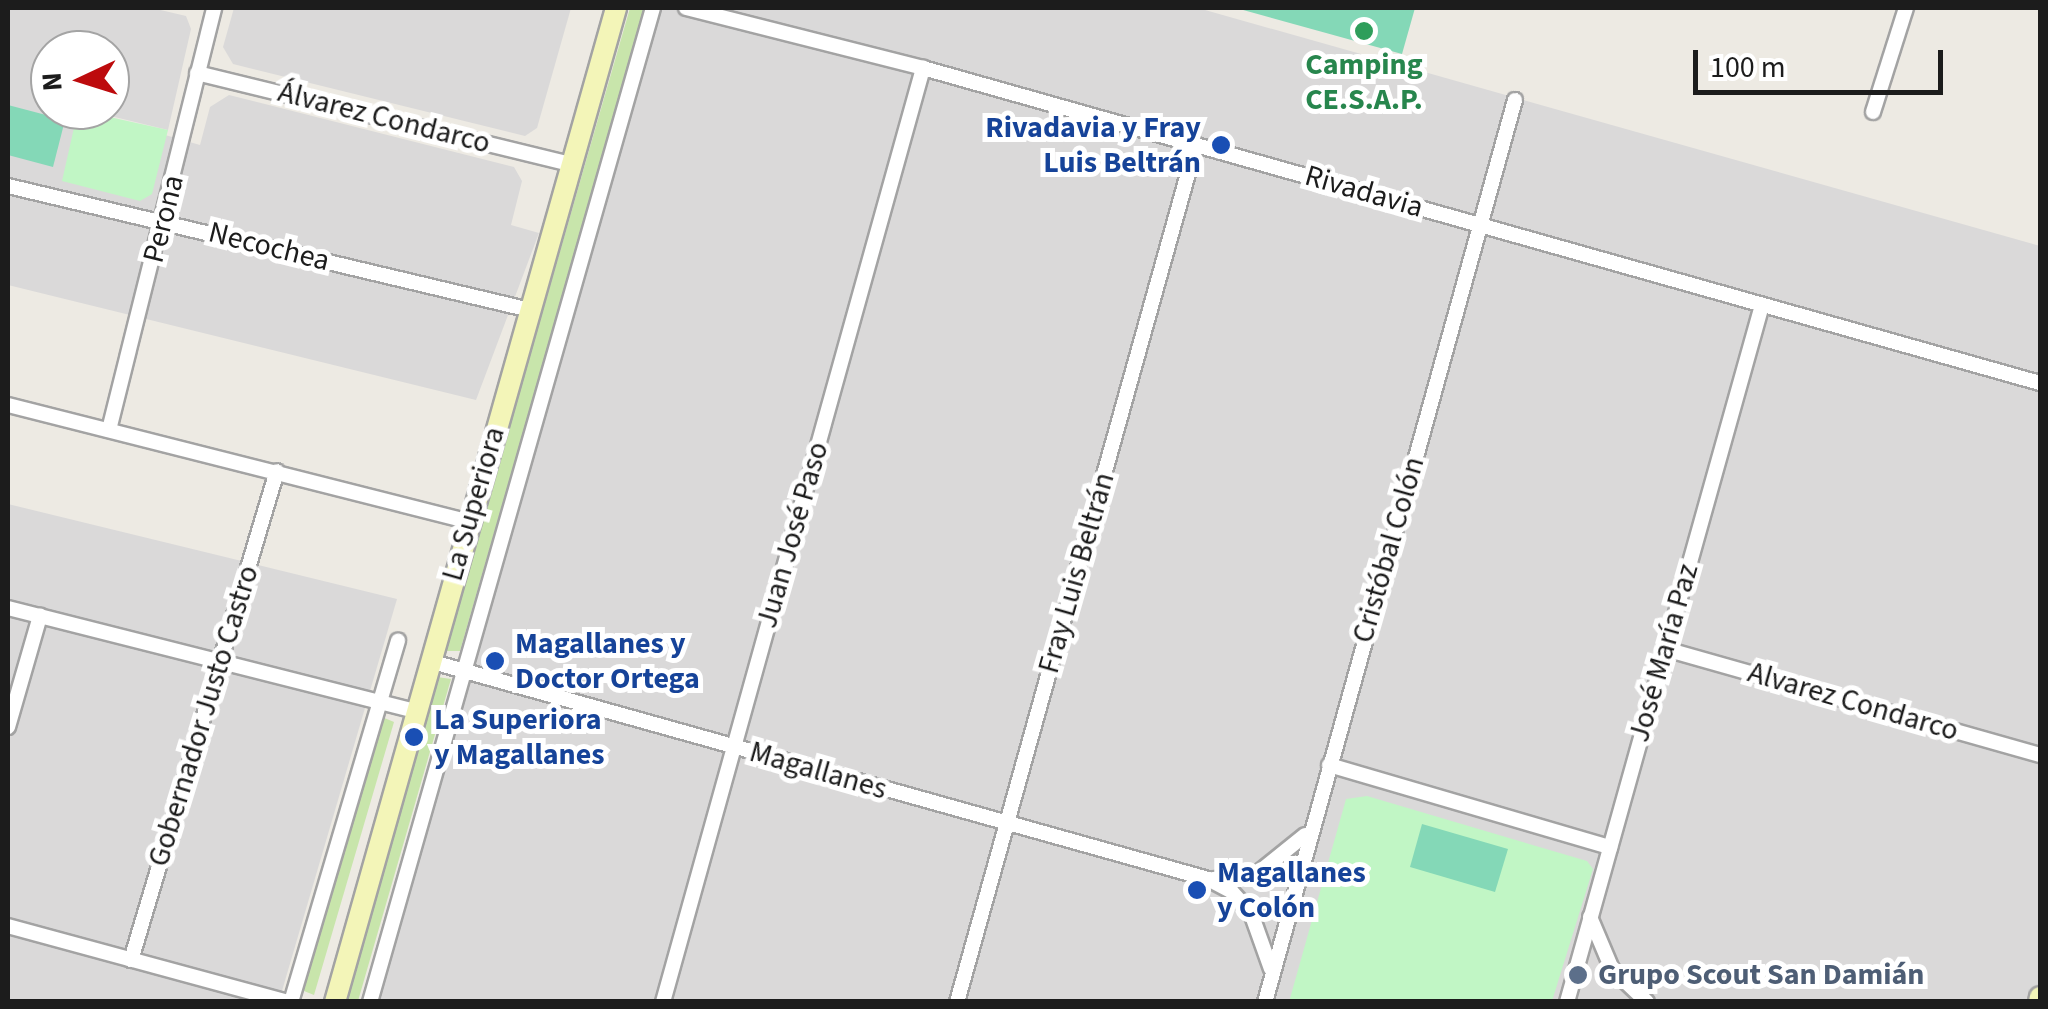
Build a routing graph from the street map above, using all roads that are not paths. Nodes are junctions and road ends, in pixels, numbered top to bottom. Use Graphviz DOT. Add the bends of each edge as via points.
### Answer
graph roads {
  1 [pos="213,8"];
  2 [pos="616,8"];
  3 [pos="652,8"];
  4 [pos="686,8"];
  5 [pos="1906,8"];
  6 [pos="923,68"];
  7 [pos="198,73"];
  8 [pos="1515,100"];
  9 [pos="1873,112"];
  10 [pos="1196,145"];
  11 [pos="570,164"];
  12 [pos="8,186"];
  13 [pos="164,222"];
  14 [pos="1480,225"];
  15 [pos="1762,305"];
  16 [pos="530,310"];
  17 [pos="2040,384"];
  18 [pos="8,405"];
  19 [pos="109,430"];
  20 [pos="277,471"];
  21 [pos="469,522"];
  22 [pos="8,608"];
  23 [pos="40,616"];
  24 [pos="398,641"];
  25 [pos="1666,650"];
  26 [pos="430,661"];
  27 [pos="220,662"];
  28 [pos="464,671"];
  29 [pos="380,702"];
  30 [pos="415,712"];
  31 [pos="8,727"];
  32 [pos="734,747"];
  33 [pos="2040,756"];
  34 [pos="1329,766"];
  35 [pos="1314,820"];
  36 [pos="1006,824"];
  37 [pos="1610,847"];
  38 [pos="1208,879"];
  39 [pos="1590,917"];
  40 [pos="8,926"];
  41 [pos="130,960"];
  42 [pos="1272,975"];
  43 [pos="290,1002"];
  44 [pos="335,1002"];
  45 [pos="370,1002"];
  46 [pos="663,1002"];
  47 [pos="957,1002"];
  48 [pos="1264,1002"];
  49 [pos="1567,1002"];
  50 [pos="1647,1002"];
  1 -- 7 [label="street, Perona"];
  2 -- 11 [label="main road, La Superiora"];
  3 -- 28 [label="street"];
  4 -- 6 [label="street, Rivadavia"];
  5 -- 9 [label="street"];
  6 -- 10 [label="street, Rivadavia"];
  6 -- 32 [label="street, Juan José Paso"];
  7 -- 11 [label="street, Álvarez Condarco"];
  7 -- 13 [label="street, Perona"];
  8 -- 14 [label="street, Cristóbal Colón"];
  10 -- 14 [label="street, Rivadavia"];
  10 -- 36 [label="street, Fray Luis Beltrán"];
  11 -- 16 [label="main road, La Superiora"];
  12 -- 13 [label="street, Necochea"];
  13 -- 16 [label="street, Necochea"];
  13 -- 19 [label="street, Perona"];
  14 -- 15 [label="street, Rivadavia"];
  14 -- 34 [label="street, Cristóbal Colón"];
  15 -- 17 [label="street, Rivadavia"];
  15 -- 25 [label="street, José María Paz"];
  16 -- 21 [label="main road, La Superiora"];
  18 -- 19 [label="street"];
  19 -- 20 [label="street"];
  20 -- 21 [label="street"];
  20 -- 27 [label="street, Gobernador Justo Castro"];
  21 -- 26 [label="main road, La Superiora"];
  22 -- 23 [label="street"];
  23 -- 27 [label="street"];
  23 -- 31 [label="street"];
  24 -- 29 [label="street"];
  25 -- 33 [label="street, Alvarez Condarco"];
  25 -- 37 [label="street, José María Paz"];
  26 -- 28 [label="street, Magallanes"];
  26 -- 30 [label="main road, La Superiora"];
  27 -- 29 [label="street"];
  27 -- 41 [label="street, Gobernador Justo Castro"];
  28 -- 32 [label="street, Magallanes"];
  28 -- 45 [label="street"];
  29 -- 30 [label="street"];
  29 -- 43 [label="street"];
  30 -- 44 [label="main road, La Superiora"];
  32 -- 36 [label="street, Magallanes"];
  32 -- 46 [label="street, Juan José Paso"];
  34 -- 35 [label="street, Cristóbal Colón"];
  34 -- 37 [label="street"];
  35 -- 38 [label="street, Magallanes" via="1275,866 1254,877"];
  35 -- 42 [label="street, Cristóbal Colón"];
  36 -- 38 [label="street, Magallanes"];
  36 -- 47 [label="street, Fray Luis Beltrán"];
  37 -- 39 [label="street, José María Paz"];
  38 -- 42 [label="street, Magallanes" via="1251,913 1264,935"];
  39 -- 49 [label="street, José María Paz"];
  39 -- 50 [label="street" via="1612,968"];
  40 -- 41 [label="street"];
  41 -- 43 [label="street"];
  42 -- 48 [label="street, Cristóbal Colón"];
}
